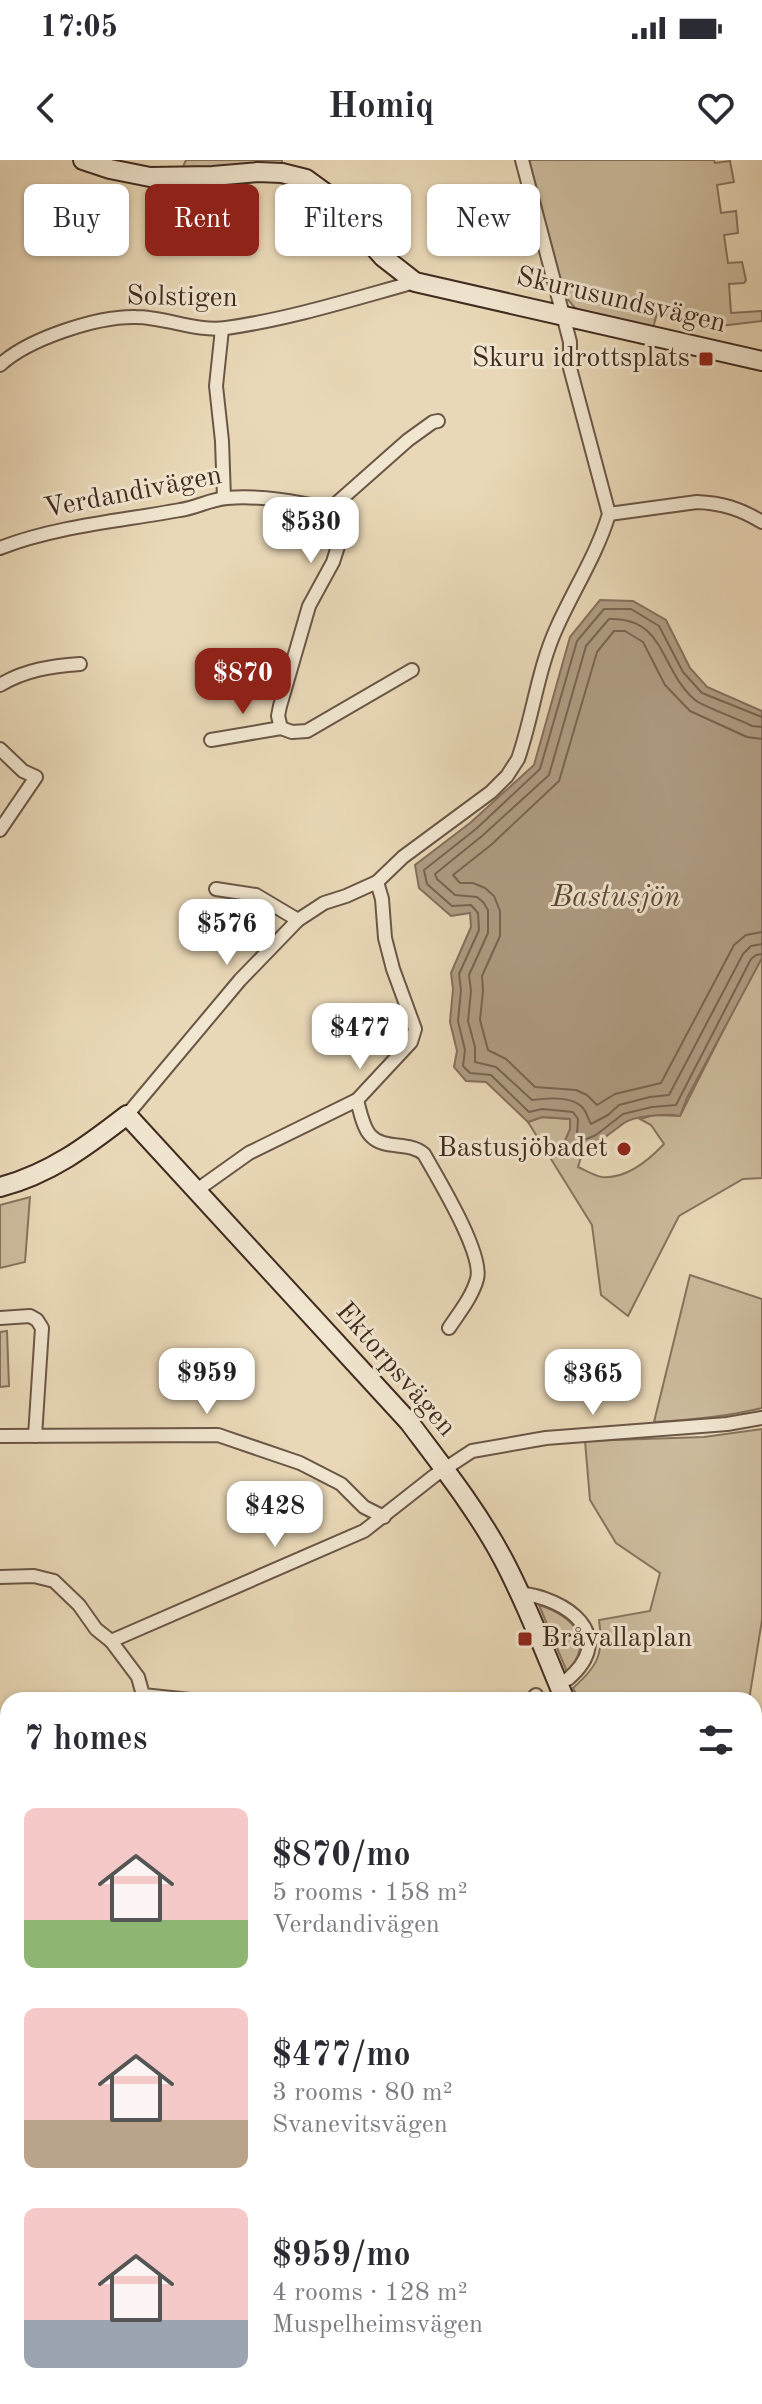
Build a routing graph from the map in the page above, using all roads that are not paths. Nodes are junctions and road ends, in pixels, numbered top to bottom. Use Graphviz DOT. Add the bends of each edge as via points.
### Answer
graph roads {
  1 [pos="83,160"];
  2 [pos="522,160"];
  3 [pos="415,282"];
  4 [pos="563,315"];
  5 [pos="222,329"];
  6 [pos="762,361"];
  7 [pos="0,365"];
  8 [pos="438,421"];
  9 [pos="224,498"];
  10 [pos="330,509"];
  11 [pos="609,514"];
  12 [pos="762,522"];
  13 [pos="0,548"];
  14 [pos="80,664"];
  15 [pos="412,670"];
  16 [pos="0,685"];
  17 [pos="281,728"];
  18 [pos="211,740"];
  19 [pos="0,749"];
  20 [pos="0,830"];
  21 [pos="377,882"];
  22 [pos="216,889"];
  23 [pos="298,920"];
  24 [pos="357,1100"];
  25 [pos="127,1115"];
  26 [pos="0,1187"];
  27 [pos="197,1190"];
  28 [pos="0,1318"];
  29 [pos="449,1328"];
  30 [pos="762,1418"];
  31 [pos="0,1436"];
  32 [pos="35,1436"];
  33 [pos="444,1469"];
  34 [pos="384,1517"];
  35 [pos="0,1577"];
  36 [pos="519,1593"];
  37 [pos="111,1641"];
  38 [pos="568,1679"];
  39 [pos="139,1692"];
  40 [pos="562,1692"];
  1 -- 3 [label="street, Skurusundsvägen" via="150,177 258,172 306,179"];
  2 -- 4 [label="street"];
  3 -- 4 [label="street, Skurusundsvägen"];
  3 -- 5 [label="street, Solstigen"];
  4 -- 6 [label="street, Skurusundsvägen"];
  4 -- 11 [label="street" via="570,368"];
  5 -- 7 [label="street, Solstigen" via="122,318 36,342"];
  5 -- 9 [label="street" via="216,386"];
  8 -- 10 [label="street" via="408,440"];
  9 -- 10 [label="street, Verdandivägen"];
  9 -- 13 [label="street, Verdandivägen" via="37,535"];
  10 -- 17 [label="street" via="340,540 309,606 280,706"];
  11 -- 12 [label="street" via="697,502 739,509"];
  11 -- 21 [label="street" via="556,629 518,759 491,792"];
  14 -- 16 [label="street" via="46,667"];
  15 -- 17 [label="street" via="307,731"];
  17 -- 18 [label="street"];
  19 -- 20 [label="street" via="36,777"];
  21 -- 23 [label="street" via="324,903"];
  21 -- 24 [label="street" via="393,969 415,1029 411,1042"];
  22 -- 23 [label="street" via="256,895"];
  23 -- 25 [label="street" via="240,980"];
  24 -- 27 [label="street" via="249,1153"];
  24 -- 29 [label="street" via="370,1135 424,1154 478,1264 467,1302"];
  25 -- 26 [label="street" via="68,1160"];
  25 -- 27 [label="street, Ektorpsvägen"];
  27 -- 33 [label="street, Ektorpsvägen" via="409,1422"];
  28 -- 32 [label="street" via="30,1316 42,1328"];
  30 -- 33 [label="street" via="531,1441 472,1451"];
  31 -- 32 [label="street"];
  32 -- 34 [label="street" via="218,1435 300,1463 341,1484 364,1507"];
  33 -- 34 [label="street"];
  33 -- 36 [label="street, Ektorpsvägen"];
  34 -- 37 [label="street" via="340,1543"];
  35 -- 37 [label="street" via="54,1581"];
  36 -- 38 [label="street" via="553,1602 583,1623 584,1658"];
  36 -- 40 [label="street, Ektorpsvägen"];
  37 -- 39 [label="street" via="138,1677"];
}
